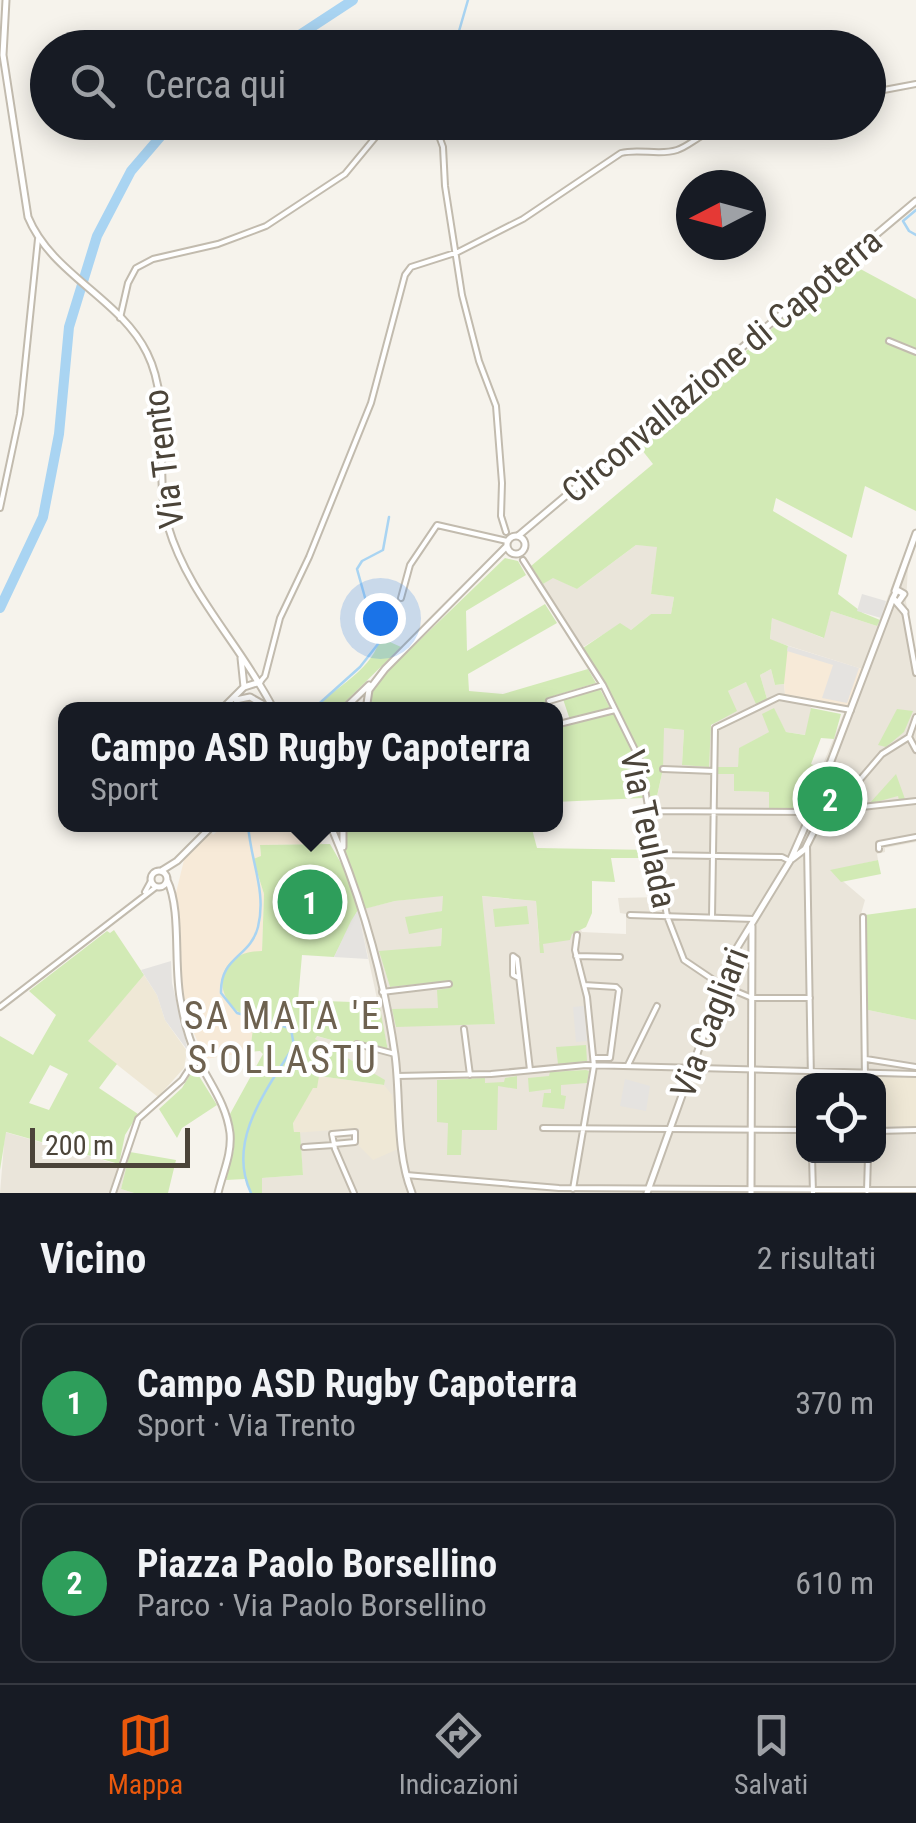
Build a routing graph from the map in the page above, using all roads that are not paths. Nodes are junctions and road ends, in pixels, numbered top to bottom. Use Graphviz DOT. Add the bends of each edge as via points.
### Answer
graph roads {
  1 [pos="6,0"];
  2 [pos="2,55"];
  3 [pos="916,84"];
  4 [pos="886,90"];
  5 [pos="373,140"];
  6 [pos="440,140"];
  7 [pos="697,140"];
  8 [pos="916,201"];
  9 [pos="38,240"];
  10 [pos="458,252"];
  11 [pos="118,316"];
  12 [pos="889,341"];
  13 [pos="916,352"];
  14 [pos="0,508"];
  15 [pos="528,530"];
  16 [pos="916,533"];
  17 [pos="512,543"];
  18 [pos="523,560"];
  19 [pos="899,597"];
  20 [pos="401,598"];
  21 [pos="889,611"];
  22 [pos="906,612"];
  23 [pos="239,651"];
  24 [pos="387,667"];
  25 [pos="916,674"];
  26 [pos="260,682"];
  27 [pos="603,685"];
  28 [pos="244,686"];
  29 [pos="250,697"];
  30 [pos="233,700"];
  31 [pos="549,701"];
  32 [pos="231,702"];
  33 [pos="259,702"];
  34 [pos="269,702"];
  35 [pos="352,702"];
  36 [pos="367,702"];
  37 [pos="615,710"];
  38 [pos="851,710"];
  39 [pos="916,718"];
  40 [pos="563,722"];
  41 [pos="913,737"];
  42 [pos="916,750"];
  43 [pos="662,768"];
  44 [pos="714,771"];
  45 [pos="916,801"];
  46 [pos="713,810"];
  47 [pos="650,811"];
  48 [pos="832,813"];
  49 [pos="815,815"];
  50 [pos="206,832"];
  51 [pos="333,832"];
  52 [pos="343,832"];
  53 [pos="812,834"];
  54 [pos="916,837"];
  55 [pos="807,845"];
  56 [pos="798,849"];
  57 [pos="879,849"];
  58 [pos="657,855"];
  59 [pos="712,856"];
  60 [pos="790,860"];
  61 [pos="177,862"];
  62 [pos="346,864"];
  63 [pos="161,871"];
  64 [pos="167,879"];
  65 [pos="156,885"];
  66 [pos="173,905"];
  67 [pos="630,916"];
  68 [pos="667,916"];
  69 [pos="712,917"];
  70 [pos="863,918"];
  71 [pos="753,921"];
  72 [pos="577,935"];
  73 [pos="576,956"];
  74 [pos="620,957"];
  75 [pos="518,977"];
  76 [pos="448,984"];
  77 [pos="584,985"];
  78 [pos="721,985"];
  79 [pos="382,992"];
  80 [pos="752,998"];
  81 [pos="810,998"];
  82 [pos="656,1006"];
  83 [pos="0,1008"];
  84 [pos="464,1029"];
  85 [pos="357,1044"];
  86 [pos="395,1054"];
  87 [pos="197,1056"];
  88 [pos="593,1058"];
  89 [pos="864,1059"];
  90 [pos="594,1066"];
  91 [pos="627,1066"];
  92 [pos="530,1070"];
  93 [pos="691,1070"];
  94 [pos="916,1070"];
  95 [pos="753,1071"];
  96 [pos="811,1071"];
  97 [pos="865,1072"];
  98 [pos="470,1075"];
  99 [pos="398,1076"];
  100 [pos="543,1128"];
  101 [pos="584,1128"];
  102 [pos="669,1130"];
  103 [pos="752,1130"];
  104 [pos="796,1130"];
  105 [pos="916,1130"];
  106 [pos="886,1131"];
  107 [pos="334,1145"];
  108 [pos="304,1147"];
  109 [pos="812,1163"];
  110 [pos="868,1163"];
  111 [pos="406,1175"];
  112 [pos="573,1189"];
  113 [pos="916,1190"];
  114 [pos="647,1192"];
  115 [pos="708,1192"];
  116 [pos="751,1192"];
  117 [pos="813,1192"];
  118 [pos="868,1192"];
  119 [pos="112,1193"];
  120 [pos="218,1193"];
  121 [pos="354,1193"];
  122 [pos="412,1193"];
  1 -- 2 [label="street"];
  2 -- 9 [label="street" via="28,218"];
  3 -- 4 [label="street"];
  5 -- 11 [label="street" via="345,174 266,226 136,268"];
  6 -- 10 [label="street"];
  7 -- 10 [label="street" via="678,150 621,153 523,219"];
  8 -- 15 [label="street, Circonvallazione di Capoterra"];
  9 -- 11 [label="street, Via Trento"];
  9 -- 14 [label="street" via="20,414"];
  10 -- 17 [label="street" via="462,295 496,406 500,516"];
  10 -- 26 [label="street" via="411,266 404,275 370,403"];
  11 -- 23 [label="street, Via Trento" via="140,341 157,382 167,520 176,552"];
  12 -- 13 [label="street"];
  15 -- 17 [label="street, Circonvallazione di Capoterra"];
  15 -- 17 [label="street" via="524,542"];
  16 -- 19 [label="street"];
  17 -- 18 [label="street"];
  17 -- 20 [label="street" via="437,525 410,566"];
  17 -- 24 [label="street"];
  18 -- 27 [label="street, Via Teulada"];
  19 -- 21 [label="street"];
  19 -- 22 [label="street"];
  21 -- 22 [label="street"];
  21 -- 38 [label="street"];
  22 -- 25 [label="street"];
  23 -- 26 [label="street, Via Trento"];
  23 -- 28 [label="street"];
  24 -- 35 [label="street"];
  24 -- 36 [label="street"];
  26 -- 28 [label="street"];
  26 -- 29 [label="street"];
  26 -- 34 [label="street, Via Trento"];
  27 -- 31 [label="street"];
  27 -- 37 [label="street, Via Teulada"];
  28 -- 30 [label="street"];
  29 -- 30 [label="street"];
  29 -- 33 [label="street"];
  30 -- 32 [label="street"];
  37 -- 40 [label="street"];
  37 -- 47 [label="street, Via Teulada" via="640,760"];
  38 -- 44 [label="street" via="776,697 716,727"];
  38 -- 49 [label="street"];
  39 -- 41 [label="street"];
  41 -- 42 [label="street"];
  41 -- 48 [label="street" via="882,754"];
  43 -- 44 [label="street"];
  44 -- 46 [label="street"];
  45 -- 48 [label="street"];
  46 -- 47 [label="street"];
  46 -- 49 [label="street"];
  46 -- 59 [label="street"];
  47 -- 58 [label="street, Via Teulada"];
  48 -- 49 [label="street"];
  48 -- 53 [label="street"];
  49 -- 53 [label="street, Via Cagliari"];
  49 -- 56 [label="street, Via Cagliari"];
  50 -- 61 [label="street"];
  51 -- 62 [label="street"];
  52 -- 62 [label="street"];
  53 -- 55 [label="street, Via Cagliari"];
  54 -- 57 [label="street" via="878,844"];
  55 -- 56 [label="street, Via Cagliari"];
  55 -- 81 [label="street"];
  56 -- 60 [label="street, Via Cagliari"];
  58 -- 59 [label="street"];
  58 -- 68 [label="street, Via Teulada"];
  59 -- 60 [label="street"];
  59 -- 69 [label="street"];
  60 -- 71 [label="street, Via Cagliari"];
  61 -- 63 [label="street"];
  61 -- 64 [label="street"];
  62 -- 79 [label="street"];
  63 -- 64 [label="street"];
  63 -- 65 [label="street" via="152,874"];
  64 -- 65 [label="street"];
  64 -- 66 [label="street"];
  65 -- 66 [label="street"];
  65 -- 83 [label="street"];
  66 -- 87 [label="street" via="177,986"];
  67 -- 68 [label="street"];
  68 -- 69 [label="street"];
  68 -- 78 [label="street, Via Teulada" via="684,960"];
  69 -- 71 [label="street"];
  70 -- 89 [label="street"];
  71 -- 78 [label="street, Via Cagliari"];
  71 -- 80 [label="street"];
  72 -- 73 [label="street"];
  73 -- 74 [label="street"];
  73 -- 77 [label="street"];
  75 -- 92 [label="street"];
  76 -- 79 [label="street"];
  77 -- 88 [label="street"];
  77 -- 88 [label="street" via="619,990 610,1058"];
  78 -- 80 [label="street, Via Teulada"];
  78 -- 93 [label="street, Via Cagliari"];
  79 -- 86 [label="street"];
  80 -- 81 [label="street"];
  80 -- 95 [label="street"];
  81 -- 96 [label="street"];
  82 -- 91 [label="street"];
  84 -- 98 [label="street"];
  85 -- 86 [label="street"];
  86 -- 99 [label="street"];
  87 -- 119 [label="street" via="182,1080 138,1119"];
  87 -- 120 [label="street" via="230,1132"];
  88 -- 90 [label="street"];
  89 -- 94 [label="street"];
  89 -- 97 [label="street"];
  90 -- 91 [label="street"];
  90 -- 92 [label="street"];
  90 -- 101 [label="street"];
  91 -- 93 [label="street"];
  92 -- 98 [label="street"];
  93 -- 95 [label="street"];
  93 -- 102 [label="street, Via Cagliari"];
  94 -- 97 [label="street"];
  95 -- 96 [label="street"];
  95 -- 103 [label="street"];
  96 -- 97 [label="street"];
  98 -- 99 [label="street"];
  99 -- 111 [label="street"];
  100 -- 101 [label="street"];
  101 -- 102 [label="street"];
  101 -- 112 [label="street"];
  102 -- 103 [label="street"];
  102 -- 114 [label="street, Via Cagliari"];
  103 -- 104 [label="street"];
  103 -- 116 [label="street"];
  105 -- 106 [label="street"];
  107 -- 107 [label="street" via="332,1134 354,1132 354,1142"];
  107 -- 108 [label="street"];
  107 -- 121 [label="street"];
  109 -- 117 [label="street"];
  110 -- 118 [label="street"];
  111 -- 112 [label="street"];
  111 -- 122 [label="street"];
  112 -- 114 [label="street"];
  113 -- 118 [label="street"];
  114 -- 115 [label="street"];
  115 -- 116 [label="street"];
  116 -- 117 [label="street"];
  117 -- 118 [label="street"];
}
